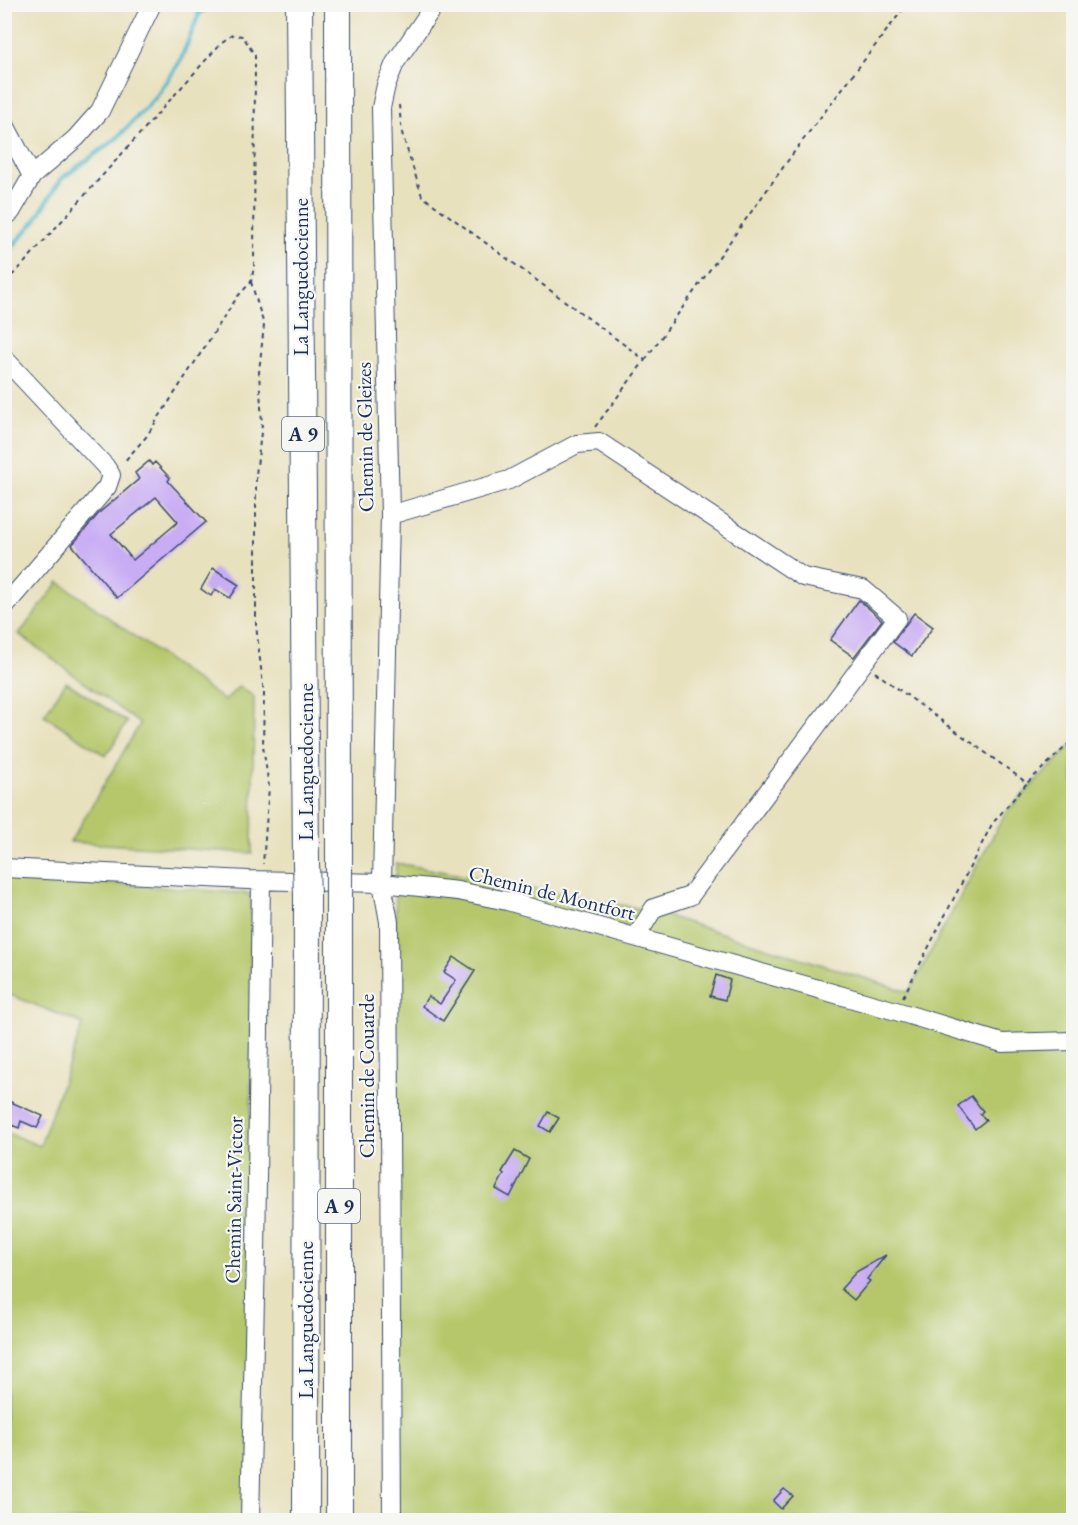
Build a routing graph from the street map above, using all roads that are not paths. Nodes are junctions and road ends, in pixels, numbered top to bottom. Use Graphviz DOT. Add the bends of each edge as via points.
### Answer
graph roads {
  1 [pos="152,4"];
  2 [pos="299,4"];
  3 [pos="338,4"];
  4 [pos="435,4"];
  5 [pos="4,123"];
  6 [pos="32,176"];
  7 [pos="4,218"];
  8 [pos="4,358"];
  9 [pos="390,515"];
  10 [pos="4,607"];
  11 [pos="4,868"];
  12 [pos="261,880"];
  13 [pos="382,883"];
  14 [pos="636,938"];
  15 [pos="1074,1041"];
  16 [pos="250,1521"];
  17 [pos="306,1521"];
  18 [pos="339,1521"];
  19 [pos="392,1521"];
  1 -- 6 [label="street" via="100,111"];
  2 -- 17 [label="highway, La Languedocienne / A 9, bridge" via="307,896"];
  3 -- 18 [label="highway, La Languedocienne / A 9, bridge"];
  4 -- 9 [label="street, Chemin de Gleizes" via="395,63 381,108"];
  5 -- 6 [label="street"];
  6 -- 7 [label="street"];
  8 -- 10 [label="street" via="111,475 107,487"];
  9 -- 13 [label="street, Chemin de Gleizes"];
  9 -- 14 [label="street" via="509,480 577,444 599,442 803,577 863,589 897,618 690,897 654,908"];
  11 -- 12 [label="street, Chemin de Montfort"];
  12 -- 13 [label="street, Chemin de Montfort"];
  12 -- 16 [label="street, Chemin Saint-Victor"];
  13 -- 14 [label="street, Chemin de Montfort" via="507,901"];
  13 -- 19 [label="street, Chemin de Couarde" via="389,922"];
  14 -- 15 [label="street, Chemin de Montfort" via="1002,1043"];
}
